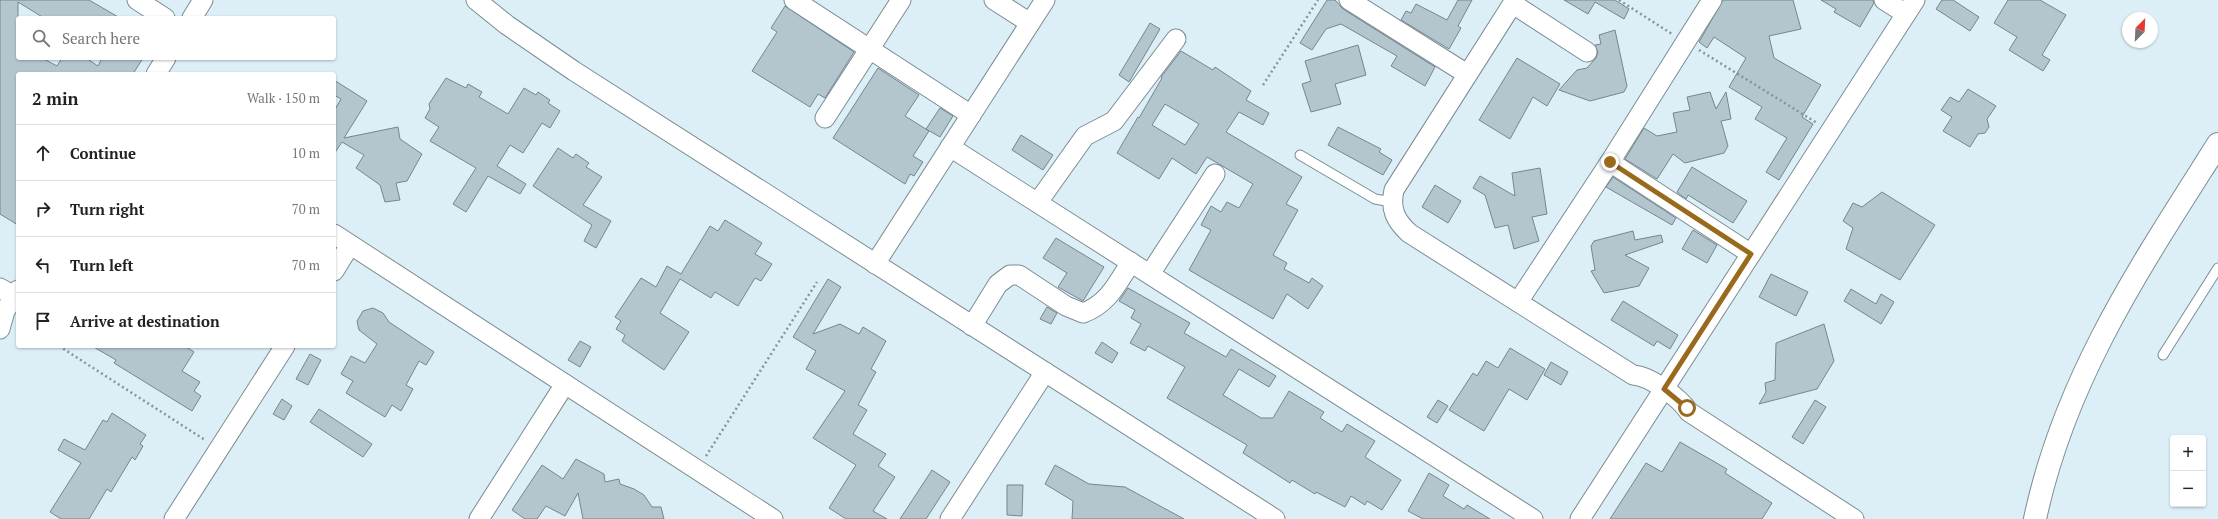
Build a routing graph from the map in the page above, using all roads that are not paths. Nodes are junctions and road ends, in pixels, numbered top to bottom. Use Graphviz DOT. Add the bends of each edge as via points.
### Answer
graph roads {
  1 [pos="137,0"];
  2 [pos="203,0"];
  3 [pos="476,0"];
  4 [pos="794,0"];
  5 [pos="901,0"];
  6 [pos="994,0"];
  7 [pos="1045,0"];
  8 [pos="1349,0"];
  9 [pos="1712,0"];
  10 [pos="1884,0"];
  11 [pos="1514,2"];
  12 [pos="1911,7"];
  13 [pos="162,16"];
  14 [pos="193,16"];
  15 [pos="1030,23"];
  16 [pos="1176,39"];
  17 [pos="869,49"];
  18 [pos="1587,52"];
  19 [pos="165,60"];
  20 [pos="157,72"];
  21 [pos="1468,74"];
  22 [pos="971,115"];
  23 [pos="825,118"];
  24 [pos="2218,144"];
  25 [pos="950,147"];
  26 [pos="1300,155"];
  27 [pos="1610,162"];
  28 [pos="1215,174"];
  29 [pos="1038,202"];
  30 [pos="1392,202"];
  31 [pos="336,235"];
  32 [pos="350,245"];
  33 [pos="1751,254"];
  34 [pos="1131,262"];
  35 [pos="875,264"];
  36 [pos="336,268"];
  37 [pos="2218,268"];
  38 [pos="1150,274"];
  39 [pos="6,301"];
  40 [pos="1518,302"];
  41 [pos="972,326"];
  42 [pos="0,329"];
  43 [pos="284,348"];
  44 [pos="2163,355"];
  45 [pos="1045,372"];
  46 [pos="565,384"];
  47 [pos="1661,394"];
  48 [pos="2040,495"];
  49 [pos="174,519"];
  50 [pos="478,519"];
  51 [pos="773,519"];
  52 [pos="950,519"];
  53 [pos="1275,519"];
  54 [pos="1533,519"];
  55 [pos="1580,519"];
  56 [pos="1854,519"];
  57 [pos="2027,519"];
  58 [pos="2035,519"];
  1 -- 13 [label="street"];
  2 -- 14 [label="street"];
  3 -- 35 [label="street" via="574,71"];
  4 -- 17 [label="street"];
  5 -- 17 [label="street"];
  6 -- 15 [label="street"];
  7 -- 15 [label="street"];
  8 -- 21 [label="street"];
  9 -- 27 [label="street"];
  10 -- 12 [label="street"];
  11 -- 18 [label="street"];
  11 -- 21 [label="street"];
  12 -- 33 [label="street"];
  15 -- 22 [label="street"];
  16 -- 29 [label="street" via="1114,121 1085,136"];
  17 -- 22 [label="street"];
  17 -- 23 [label="street"];
  19 -- 20 [label="street"];
  21 -- 30 [label="street" via="1399,179"];
  22 -- 25 [label="street"];
  24 -- 48 [label="street" via="2137,272 2097,346 2067,411"];
  25 -- 29 [label="street"];
  25 -- 35 [label="street"];
  26 -- 30 [label="lane" via="1375,199"];
  27 -- 33 [label="street"];
  27 -- 40 [label="street"];
  28 -- 38 [label="street"];
  29 -- 34 [label="street"];
  30 -- 40 [label="street" via="1394,214 1400,225 1409,233"];
  31 -- 32 [label="street"];
  32 -- 36 [label="street"];
  32 -- 46 [label="street"];
  33 -- 47 [label="street"];
  34 -- 38 [label="street"];
  34 -- 41 [label="street" via="1109,295 1096,308 1083,313 1066,306 1019,275 1010,275 998,284"];
  35 -- 41 [label="street"];
  37 -- 44 [label="lane"];
  38 -- 54 [label="street"];
  39 -- 42 [label="street"];
  40 -- 47 [label="street" via="1633,375 1640,385"];
  41 -- 45 [label="street"];
  43 -- 49 [label="street"];
  45 -- 52 [label="street"];
  45 -- 53 [label="street"];
  46 -- 50 [label="street"];
  46 -- 51 [label="street"];
  47 -- 55 [label="street"];
  47 -- 56 [label="street" via="1676,410 1689,412"];
  48 -- 57 [label="street"];
  48 -- 58 [label="street"];
}
